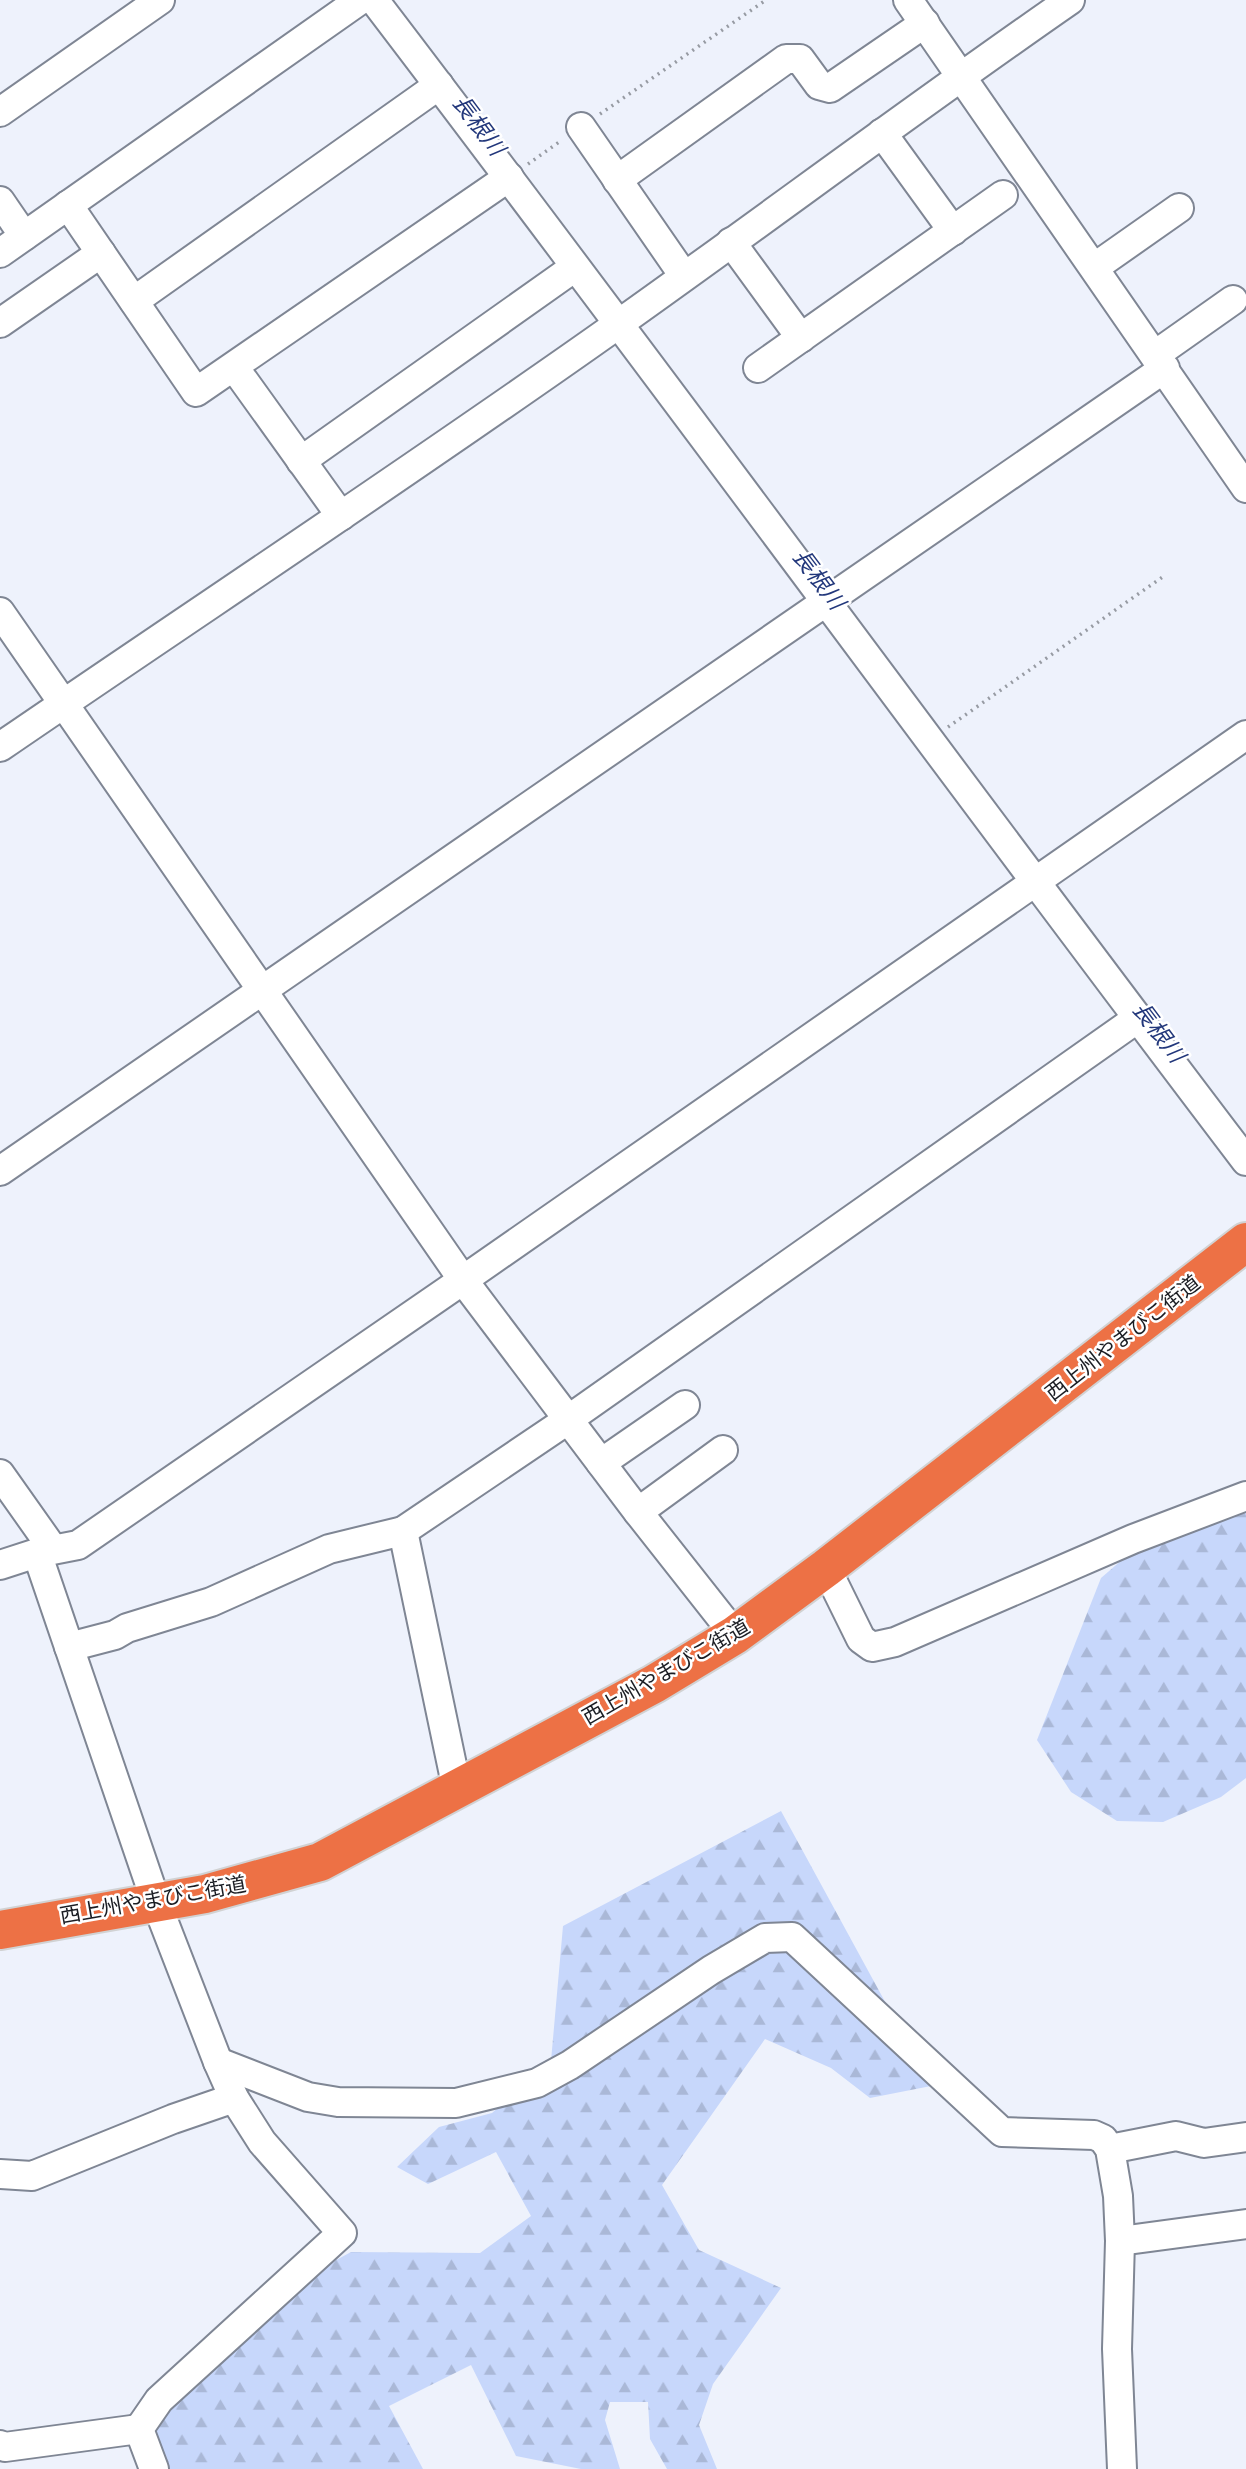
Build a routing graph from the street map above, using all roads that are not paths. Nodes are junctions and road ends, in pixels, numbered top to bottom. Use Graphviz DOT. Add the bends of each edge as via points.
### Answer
graph roads {
  1 [pos="160,0"];
  2 [pos="360,0"];
  3 [pos="374,0"];
  4 [pos="908,0"];
  5 [pos="1070,0"];
  6 [pos="925,23"];
  7 [pos="962,75"];
  8 [pos="439,85"];
  9 [pos="0,112"];
  10 [pos="581,127"];
  11 [pos="882,133"];
  12 [pos="509,177"];
  13 [pos="617,180"];
  14 [pos="1003,195"];
  15 [pos="0,201"];
  16 [pos="68,205"];
  17 [pos="1179,208"];
  18 [pos="953,231"];
  19 [pos="24,236"];
  20 [pos="731,242"];
  21 [pos="0,253"];
  22 [pos="101,253"];
  23 [pos="575,267"];
  24 [pos="1094,267"];
  25 [pos="684,276"];
  26 [pos="1233,300"];
  27 [pos="134,301"];
  28 [pos="0,323"];
  29 [pos="618,324"];
  30 [pos="801,338"];
  31 [pos="1160,362"];
  32 [pos="234,367"];
  33 [pos="758,368"];
  34 [pos="301,461"];
  35 [pos="1246,488"];
  36 [pos="341,516"];
  37 [pos="825,602"];
  38 [pos="0,612"];
  39 [pos="64,703"];
  40 [pos="1246,734"];
  41 [pos="0,747"];
  42 [pos="1035,882"];
  43 [pos="262,993"];
  44 [pos="1138,1018"];
  45 [pos="1246,1161"];
  46 [pos="0,1171"];
  47 [pos="1246,1242"];
  48 [pos="463,1280"];
  49 [pos="685,1405"];
  50 [pos="569,1419"];
  51 [pos="723,1450"];
  52 [pos="601,1463"];
  53 [pos="0,1474"];
  54 [pos="1246,1496"];
  55 [pos="638,1512"];
  56 [pos="403,1531"];
  57 [pos="46,1551"];
  58 [pos="0,1565"];
  59 [pos="827,1568"];
  60 [pos="735,1635"];
  61 [pos="69,1647"];
  62 [pos="457,1789"];
  63 [pos="156,1902"];
  64 [pos="0,1930"];
  65 [pos="218,2062"];
  66 [pos="234,2098"];
  67 [pos="1246,2137"];
  68 [pos="1110,2149"];
  69 [pos="0,2175"];
  70 [pos="1246,2224"];
  71 [pos="1120,2241"];
  72 [pos="139,2429"];
  73 [pos="0,2445"];
  74 [pos="154,2469"];
  75 [pos="1122,2469"];
  1 -- 9 [label="street"];
  2 -- 16 [label="street"];
  3 -- 8 [label="street"];
  4 -- 6 [label="street"];
  5 -- 7 [label="street"];
  6 -- 7 [label="street"];
  6 -- 13 [label="street" via="830,88 819,85 800,59 786,59"];
  7 -- 11 [label="street"];
  7 -- 24 [label="street"];
  8 -- 12 [label="street"];
  8 -- 27 [label="street"];
  10 -- 13 [label="street"];
  11 -- 18 [label="street"];
  11 -- 20 [label="street"];
  12 -- 23 [label="street"];
  12 -- 32 [label="street"];
  13 -- 25 [label="street"];
  14 -- 18 [label="street"];
  15 -- 19 [label="street"];
  16 -- 19 [label="street"];
  16 -- 22 [label="street"];
  17 -- 24 [label="street"];
  18 -- 30 [label="street"];
  19 -- 21 [label="street"];
  20 -- 25 [label="street"];
  20 -- 30 [label="street"];
  22 -- 27 [label="street"];
  22 -- 28 [label="street"];
  23 -- 29 [label="street"];
  23 -- 34 [label="street"];
  24 -- 31 [label="street"];
  25 -- 29 [label="street"];
  26 -- 31 [label="street"];
  27 -- 32 [label="street" via="196,392"];
  29 -- 36 [label="street"];
  29 -- 37 [label="street"];
  30 -- 33 [label="street"];
  31 -- 35 [label="street"];
  31 -- 37 [label="street"];
  32 -- 34 [label="street"];
  34 -- 36 [label="street"];
  36 -- 39 [label="street"];
  37 -- 42 [label="street"];
  37 -- 43 [label="street"];
  38 -- 39 [label="street"];
  39 -- 41 [label="street"];
  39 -- 43 [label="street"];
  40 -- 42 [label="street"];
  42 -- 44 [label="street"];
  42 -- 48 [label="street"];
  43 -- 46 [label="street"];
  43 -- 48 [label="street"];
  44 -- 45 [label="street"];
  44 -- 50 [label="street"];
  47 -- 59 [label="highway, 西上州やまびこ街道"];
  48 -- 50 [label="street"];
  48 -- 57 [label="street" via="78,1545"];
  49 -- 52 [label="street"];
  50 -- 52 [label="street"];
  50 -- 56 [label="street"];
  51 -- 55 [label="street"];
  52 -- 55 [label="street"];
  53 -- 57 [label="street"];
  54 -- 59 [label="street" via="1133,1539 895,1642 872,1647 860,1639"];
  55 -- 60 [label="street"];
  56 -- 61 [label="street" via="329,1549 211,1602"];
  56 -- 62 [label="street"];
  57 -- 58 [label="street"];
  57 -- 61 [label="street"];
  59 -- 60 [label="highway, 西上州やまびこ街道"];
  60 -- 62 [label="highway, 西上州やまびこ街道"];
  61 -- 63 [label="street"];
  62 -- 63 [label="highway, 西上州やまびこ街道" via="320,1862 205,1894"];
  63 -- 64 [label="highway, 西上州やまびこ街道"];
  63 -- 65 [label="street"];
  65 -- 66 [label="street"];
  65 -- 68 [label="street" via="308,2097 338,2102 456,2103 537,2083 765,1938 792,1937 1002,2132 1094,2135"];
  66 -- 69 [label="street" via="32,2176"];
  66 -- 72 [label="street" via="262,2142 342,2234 159,2400"];
  67 -- 68 [label="street" via="1204,2143 1176,2136"];
  68 -- 71 [label="street"];
  70 -- 71 [label="street"];
  71 -- 75 [label="street" via="1117,2349"];
  72 -- 73 [label="street"];
  72 -- 74 [label="street"];
}
